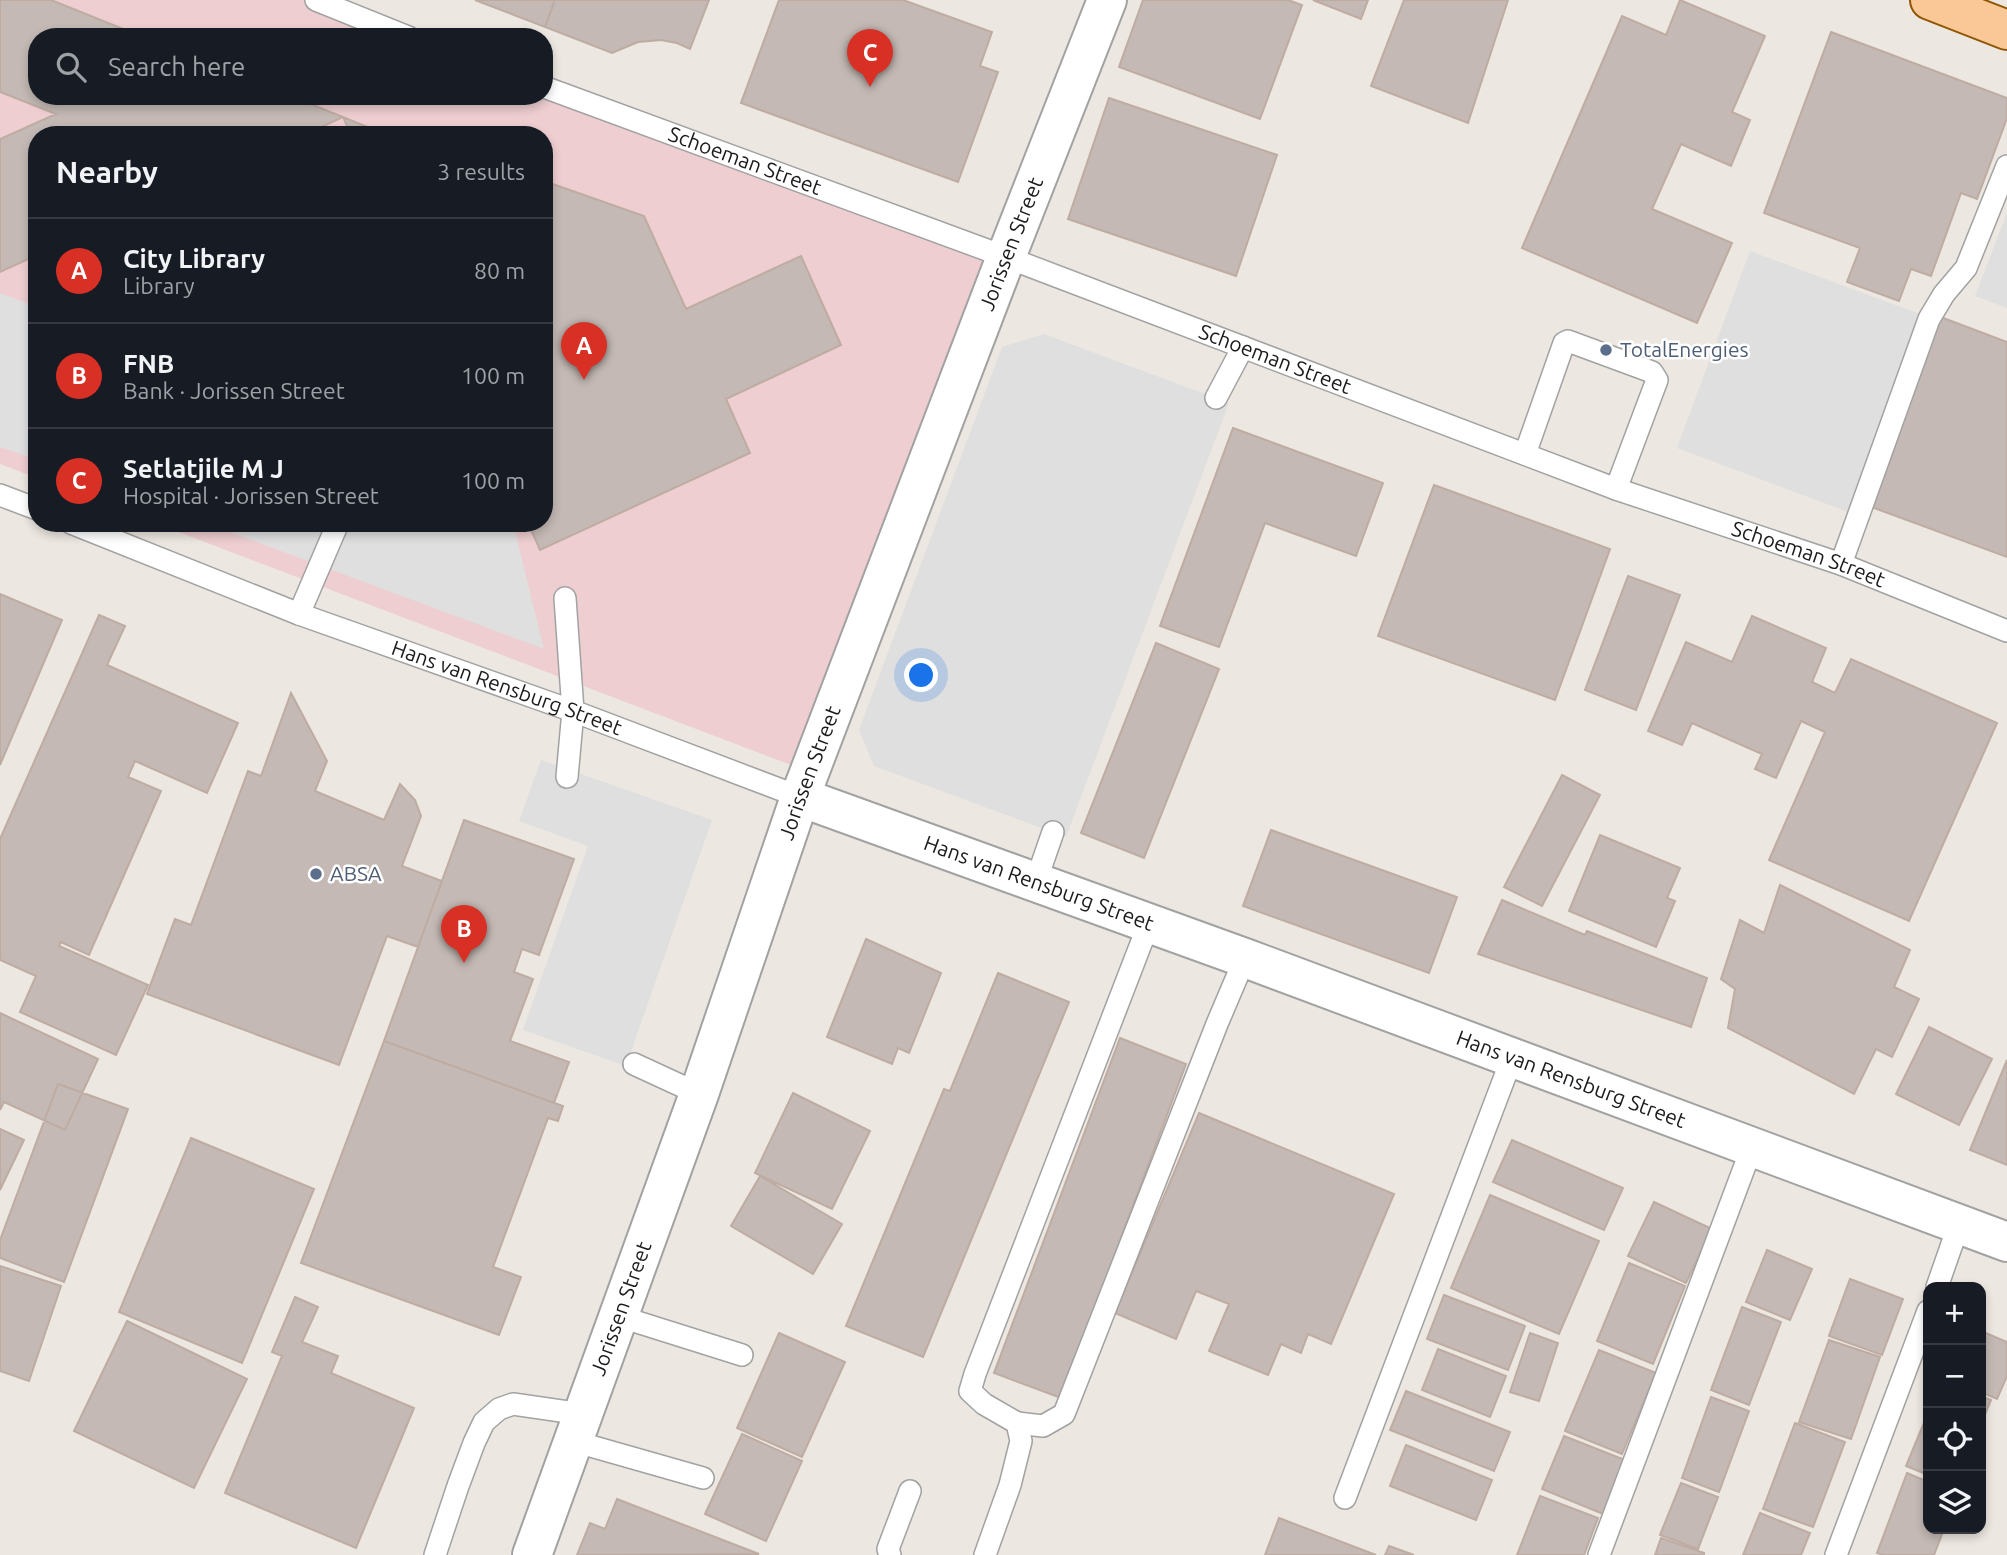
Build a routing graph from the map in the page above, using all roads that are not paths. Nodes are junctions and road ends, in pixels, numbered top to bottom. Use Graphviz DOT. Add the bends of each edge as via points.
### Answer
graph roads {
  1 [pos="316,0"];
  2 [pos="1107,0"];
  3 [pos="1930,0"];
  4 [pos="386,28"];
  5 [pos="2007,30"];
  6 [pos="553,90"];
  7 [pos="2007,166"];
  8 [pos="1006,257"];
  9 [pos="1244,346"];
  10 [pos="1216,398"];
  11 [pos="1525,454"];
  12 [pos="1616,489"];
  13 [pos="0,495"];
  14 [pos="28,506"];
  15 [pos="94,532"];
  16 [pos="334,532"];
  17 [pos="1841,564"];
  18 [pos="565,598"];
  19 [pos="299,614"];
  20 [pos="2007,631"];
  21 [pos="573,711"];
  22 [pos="567,778"];
  23 [pos="800,797"];
  24 [pos="1053,832"];
  25 [pos="1037,881"];
  26 [pos="1149,923"];
  27 [pos="1245,958"];
  28 [pos="1513,1058"];
  29 [pos="634,1064"];
  30 [pos="699,1094"];
  31 [pos="1752,1147"];
  32 [pos="1959,1224"];
  33 [pos="2007,1242"];
  34 [pos="1939,1282"];
  35 [pos="618,1316"];
  36 [pos="1923,1324"];
  37 [pos="742,1355"];
  38 [pos="1017,1423"];
  39 [pos="578,1428"];
  40 [pos="703,1478"];
  41 [pos="910,1491"];
  42 [pos="1345,1498"];
  43 [pos="435,1555"];
  44 [pos="532,1555"];
  45 [pos="890,1555"];
  46 [pos="985,1555"];
  47 [pos="1599,1555"];
  48 [pos="1836,1555"];
  1 -- 4 [label="lane"];
  2 -- 8 [label="street, Jorissen Street"];
  3 -- 5 [label="main road"];
  6 -- 8 [label="lane, Schoeman Street"];
  7 -- 17 [label="lane" via="1966,268 1929,319"];
  8 -- 9 [label="lane, Schoeman Street"];
  8 -- 23 [label="street, Jorissen Street"];
  9 -- 10 [label="lane"];
  9 -- 11 [label="lane, Schoeman Street"];
  11 -- 12 [label="lane, Schoeman Street"];
  11 -- 12 [label="lane" via="1564,343 1652,372 1657,380"];
  12 -- 17 [label="lane, Schoeman Street"];
  13 -- 14 [label="lane"];
  15 -- 19 [label="lane, Hans van Rensburg Street"];
  16 -- 19 [label="lane"];
  17 -- 20 [label="lane, Schoeman Street"];
  18 -- 21 [label="lane"];
  19 -- 21 [label="lane, Hans van Rensburg Street"];
  21 -- 22 [label="lane"];
  21 -- 23 [label="lane, Hans van Rensburg Street"];
  23 -- 25 [label="street, Hans van Rensburg Street"];
  23 -- 30 [label="street, Jorissen Street"];
  24 -- 25 [label="lane"];
  25 -- 26 [label="street, Hans van Rensburg Street"];
  26 -- 27 [label="street, Hans van Rensburg Street"];
  26 -- 38 [label="lane" via="970,1391"];
  27 -- 28 [label="street, Hans van Rensburg Street"];
  27 -- 38 [label="lane" via="1064,1414 1043,1426"];
  28 -- 31 [label="street, Hans van Rensburg Street"];
  28 -- 42 [label="lane"];
  29 -- 30 [label="lane"];
  30 -- 35 [label="street, Jorissen Street"];
  31 -- 32 [label="street, Hans van Rensburg Street"];
  31 -- 47 [label="lane"];
  32 -- 33 [label="street, Hans van Rensburg Street"];
  32 -- 34 [label="lane"];
  35 -- 37 [label="lane"];
  35 -- 39 [label="street, Jorissen Street"];
  36 -- 48 [label="lane"];
  38 -- 46 [label="lane" via="1021,1441"];
  39 -- 40 [label="lane"];
  39 -- 43 [label="lane" via="513,1404 484,1422"];
  39 -- 44 [label="street, Jorissen Street"];
  41 -- 45 [label="lane" via="888,1549"];
}
